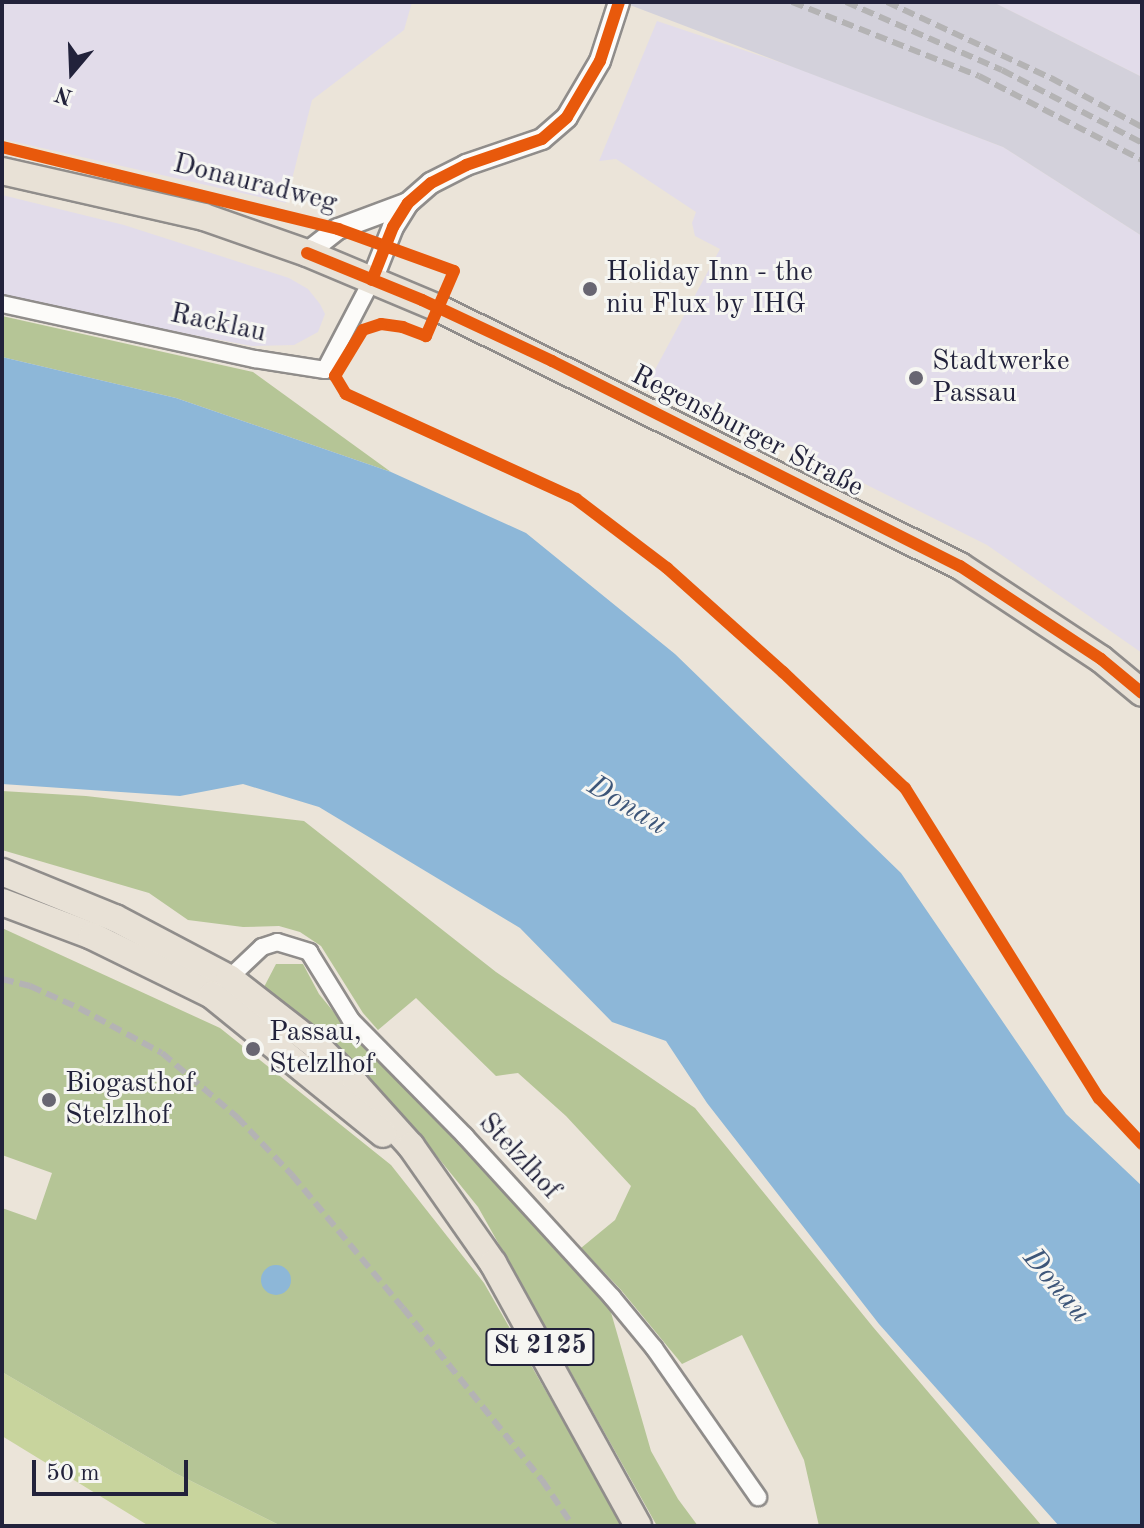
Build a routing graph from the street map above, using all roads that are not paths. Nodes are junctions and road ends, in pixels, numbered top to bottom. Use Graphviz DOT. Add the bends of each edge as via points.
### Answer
graph roads {
  1 [pos="619,2"];
  2 [pos="2,171"];
  3 [pos="408,203"];
  4 [pos="307,253"];
  5 [pos="372,280"];
  6 [pos="2,304"];
  7 [pos="1142,693"];
  8 [pos="2,872"];
  9 [pos="2,902"];
  10 [pos="220,986"];
  11 [pos="758,1497"];
  12 [pos="638,1526"];
  1 -- 3 [label="street" via="600,61 567,117 542,139 466,165 431,183"];
  2 -- 4 [label="main road, Regensburger Straße" via="204,217"];
  3 -- 4 [label="street" via="338,229"];
  3 -- 5 [label="street"];
  4 -- 5 [label="main road, Regensburger Straße"];
  5 -- 6 [label="street, Racklau" via="325,370"];
  5 -- 7 [label="main road, Regensburger Straße" via="552,361 960,566 1101,659"];
  8 -- 10 [label="main road, St 2125" via="115,918"];
  9 -- 10 [label="main road, St 2125"];
  10 -- 11 [label="street, Stelzlhof" via="262,947 277,942 309,952 351,1020 465,1136 646,1338"];
  10 -- 12 [label="main road, St 2125" via="319,1048 402,1135 493,1263"];
}
